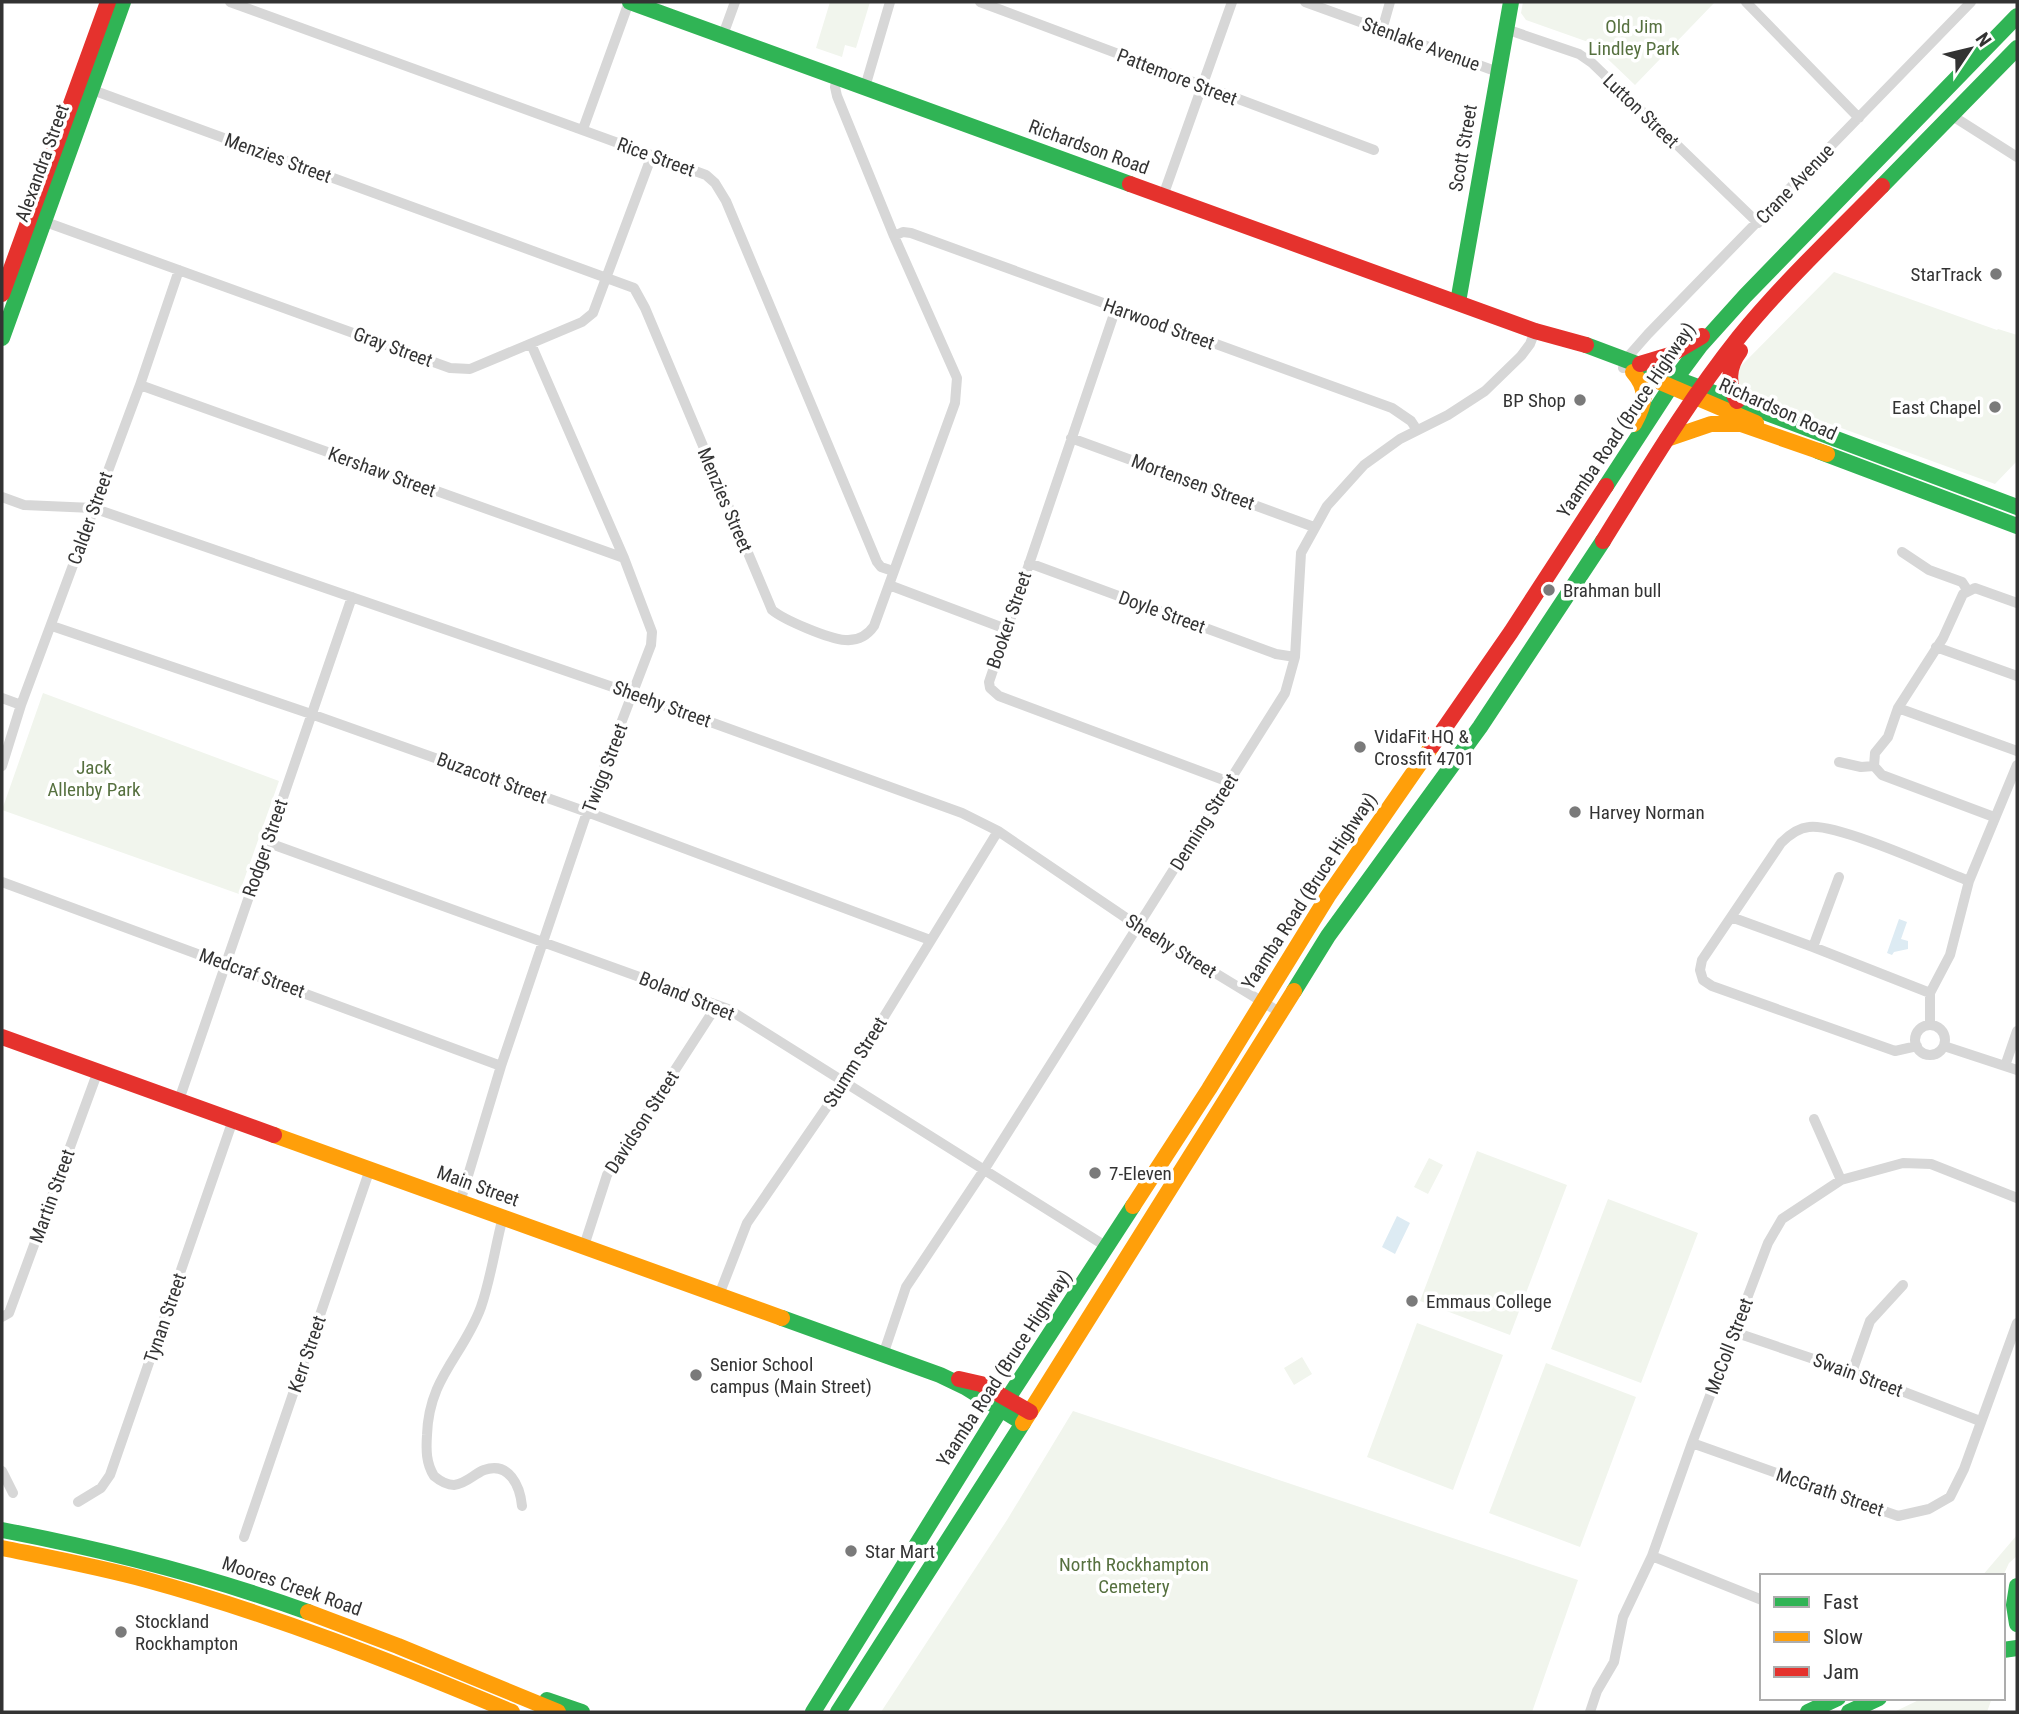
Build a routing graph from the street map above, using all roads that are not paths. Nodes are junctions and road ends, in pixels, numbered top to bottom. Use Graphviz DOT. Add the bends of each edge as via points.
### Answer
graph roads {
  1 [pos="108,2"];
  2 [pos="123,2"];
  3 [pos="230,2"];
  4 [pos="629,2"];
  5 [pos="735,2"];
  6 [pos="890,2"];
  7 [pos="980,2"];
  8 [pos="1232,2"];
  9 [pos="1305,2"];
  10 [pos="1390,2"];
  11 [pos="1511,2"];
  12 [pos="1746,2"];
  13 [pos="1971,2"];
  14 [pos="2017,16"];
  15 [pos="1506,29"];
  16 [pos="1382,30"];
  17 [pos="723,35"];
  18 [pos="2017,48"];
  19 [pos="1498,72"];
  20 [pos="837,77"];
  21 [pos="1201,86"];
  22 [pos="865,87"];
  23 [pos="85,88"];
  24 [pos="1951,115"];
  25 [pos="1859,118"];
  26 [pos="583,129"];
  27 [pos="1374,150"];
  28 [pos="652,155"];
  29 [pos="2017,157"];
  30 [pos="1163,196"];
  31 [pos="37,219"];
  32 [pos="1758,223"];
  33 [pos="894,236"];
  34 [pos="179,270"];
  35 [pos="606,278"];
  36 [pos="1786,284"];
  37 [pos="2,294"];
  38 [pos="1458,302"];
  39 [pos="1116,308"];
  40 [pos="1719,324"];
  41 [pos="1535,331"];
  42 [pos="2,338"];
  43 [pos="531,344"];
  44 [pos="1630,366"];
  45 [pos="1674,382"];
  46 [pos="140,385"];
  47 [pos="1699,392"];
  48 [pos="1737,401"];
  49 [pos="1417,430"];
  50 [pos="1071,438"];
  51 [pos="1667,439"];
  52 [pos="1827,454"];
  53 [pos="2,497"];
  54 [pos="1597,498"];
  55 [pos="2014,504"];
  56 [pos="93,508"];
  57 [pos="2012,523"];
  58 [pos="1314,527"];
  59 [pos="1902,552"];
  60 [pos="624,558"];
  61 [pos="1029,563"];
  62 [pos="893,571"];
  63 [pos="889,585"];
  64 [pos="1968,591"];
  65 [pos="352,597"];
  66 [pos="2017,603"];
  67 [pos="52,626"];
  68 [pos="1006,629"];
  69 [pos="1936,647"];
  70 [pos="1295,657"];
  71 [pos="2017,677"];
  72 [pos="633,694"];
  73 [pos="2,698"];
  74 [pos="21,705"];
  75 [pos="1898,708"];
  76 [pos="312,714"];
  77 [pos="2017,751"];
  78 [pos="1839,762"];
  79 [pos="2017,765"];
  80 [pos="2,766"];
  81 [pos="1874,766"];
  82 [pos="1229,782"];
  83 [pos="587,812"];
  84 [pos="1994,817"];
  85 [pos="998,831"];
  86 [pos="266,842"];
  87 [pos="1839,877"];
  88 [pos="1969,881"];
  89 [pos="2,882"];
  90 [pos="1731,917"];
  91 [pos="1138,926"];
  92 [pos="930,940"];
  93 [pos="544,942"];
  94 [pos="1813,947"];
  95 [pos="225,962"];
  96 [pos="1930,993"];
  97 [pos="1261,1002"];
  98 [pos="717,1005"];
  99 [pos="1281,1013"];
  100 [pos="1930,1024"];
  101 [pos="2017,1031"];
  102 [pos="2,1037"];
  103 [pos="1917,1046"];
  104 [pos="1944,1046"];
  105 [pos="501,1066"];
  106 [pos="2005,1066"];
  107 [pos="2017,1070"];
  108 [pos="97,1071"];
  109 [pos="844,1082"];
  110 [pos="179,1100"];
  111 [pos="1814,1119"];
  112 [pos="233,1120"];
  113 [pos="370,1170"];
  114 [pos="984,1171"];
  115 [pos="1841,1180"];
  116 [pos="2017,1198"];
  117 [pos="460,1202"];
  118 [pos="503,1217"];
  119 [pos="584,1246"];
  120 [pos="1107,1247"];
  121 [pos="1903,1285"];
  122 [pos="719,1295"];
  123 [pos="2,1317"];
  124 [pos="2017,1323"];
  125 [pos="1734,1332"];
  126 [pos="883,1355"];
  127 [pos="1852,1372"];
  128 [pos="1004,1404"];
  129 [pos="1027,1417"];
  130 [pos="1980,1421"];
  131 [pos="1692,1443"];
  132 [pos="2,1471"];
  133 [pos="13,1493"];
  134 [pos="78,1502"];
  135 [pos="522,1506"];
  136 [pos="2,1530"];
  137 [pos="244,1538"];
  138 [pos="2,1548"];
  139 [pos="1652,1556"];
  140 [pos="1760,1599"];
  141 [pos="2011,1600"];
  142 [pos="2017,1624"];
  143 [pos="456,1670"];
  144 [pos="1834,1700"];
  145 [pos="1875,1700"];
  146 [pos="512,1712"];
  147 [pos="558,1712"];
  148 [pos="582,1712"];
  149 [pos="813,1712"];
  150 [pos="838,1712"];
  151 [pos="1590,1712"];
  152 [pos="1808,1712"];
  153 [pos="1849,1712"];
  1 -- 23 [label="main road, Alexandra Street"];
  2 -- 23 [label="main road, Alexandra Street"];
  3 -- 26 [label="street, Rice Street"];
  4 -- 17 [label="main road, Richardson Road"];
  4 -- 26 [label="street"];
  5 -- 17 [label="street"];
  6 -- 22 [label="street"];
  7 -- 21 [label="street, Pattemore Street"];
  8 -- 21 [label="street"];
  9 -- 16 [label="street, Stenlake Avenue"];
  10 -- 16 [label="street"];
  11 -- 15 [label="main road, Scott Street"];
  12 -- 25 [label="street"];
  13 -- 25 [label="street, Crane Avenue"];
  14 -- 40 [label="main road, Yaamba Road (Bruce Highway)"];
  15 -- 19 [label="main road, Scott Street"];
  15 -- 32 [label="street, Lutton Street" via="1580,54 1592,63"];
  16 -- 19 [label="street, Stenlake Avenue"];
  17 -- 20 [label="main road, Richardson Road"];
  18 -- 24 [label="main road"];
  19 -- 38 [label="main road, Scott Street"];
  20 -- 22 [label="main road, Richardson Road"];
  20 -- 33 [label="street, Menzies Street" via="837,96"];
  21 -- 27 [label="street, Pattemore Street"];
  21 -- 30 [label="street"];
  22 -- 30 [label="main road, Richardson Road"];
  23 -- 31 [label="main road, Alexandra Street"];
  23 -- 35 [label="street, Menzies Street"];
  24 -- 29 [label="street"];
  24 -- 36 [label="main road"];
  25 -- 32 [label="street, Crane Avenue"];
  26 -- 28 [label="street, Rice Street"];
  28 -- 35 [label="street, Gray Street"];
  28 -- 62 [label="street, Rice Street" via="706,175 721,191 877,562"];
  30 -- 38 [label="main road, Richardson Road"];
  31 -- 34 [label="street, Gray Street"];
  31 -- 37 [label="main road, Alexandra Street"];
  31 -- 42 [label="main road, Alexandra Street"];
  32 -- 44 [label="street, Crane Avenue"];
  33 -- 39 [label="street, Harwood Street" via="911,233"];
  33 -- 62 [label="street, Menzies Street" via="957,378 957,390"];
  34 -- 43 [label="street, Gray Street" via="450,368 470,369"];
  34 -- 46 [label="street, Calder Street"];
  35 -- 43 [label="street, Gray Street" via="589,317"];
  35 -- 63 [label="street, Menzies Street" via="634,288 639,297 772,610 786,620 853,640 874,626"];
  36 -- 47 [label="main road"];
  36 -- 48 [label="main road" via="1774,309 1734,358 1729,378"];
  38 -- 41 [label="main road, Richardson Road"];
  39 -- 49 [label="street, Harwood Street" via="1392,408"];
  39 -- 50 [label="street, Booker Street"];
  40 -- 44 [label="main road" via="1671,355"];
  40 -- 45 [label="main road, Yaamba Road (Bruce Highway)"];
  41 -- 44 [label="main road, Richardson Road" via="1584,354"];
  41 -- 49 [label="street, Denning Street" via="1521,356 1485,391"];
  43 -- 60 [label="street, Twigg Street"];
  44 -- 45 [label="main road, Richardson Road"];
  44 -- 54 [label="main road" via="1642,383 1645,406 1604,471"];
  45 -- 47 [label="main road, Richardson Road"];
  45 -- 54 [label="main road, Yaamba Road (Bruce Highway)"];
  46 -- 56 [label="street, Calder Street"];
  46 -- 60 [label="street, Kershaw Street"];
  47 -- 48 [label="main road, Richardson Road"];
  47 -- 51 [label="main road"];
  47 -- 52 [label="main road, Richardson Road"];
  48 -- 55 [label="main road, Richardson Road"];
  49 -- 58 [label="street, Denning Street" via="1364,465"];
  50 -- 58 [label="street, Mortensen Street"];
  50 -- 61 [label="street, Booker Street"];
  51 -- 52 [label="main road" via="1706,424 1741,424"];
  51 -- 99 [label="main road" via="1543,634 1328,936"];
  52 -- 57 [label="main road, Richardson Road"];
  53 -- 56 [label="street, Sheehy Street" via="24,505"];
  54 -- 97 [label="main road, Yaamba Road (Bruce Highway)"];
  56 -- 65 [label="street, Sheehy Street"];
  56 -- 67 [label="street, Calder Street"];
  58 -- 70 [label="street, Denning Street" via="1301,553"];
  59 -- 64 [label="street" via="1929,570 1962,582"];
  60 -- 72 [label="street, Twigg Street" via="652,632"];
  61 -- 68 [label="street, Booker Street"];
  61 -- 70 [label="street, Doyle Street" via="1276,654"];
  62 -- 63 [label="street, Menzies Street"];
  63 -- 68 [label="street"];
  64 -- 66 [label="street" via="1975,588"];
  64 -- 69 [label="street"];
  65 -- 72 [label="street, Sheehy Street"];
  65 -- 76 [label="street, Rodger Street"];
  67 -- 74 [label="street, Calder Street"];
  67 -- 76 [label="street, Buzacott Street"];
  68 -- 82 [label="street, Booker Street" via="989,682 999,696"];
  69 -- 71 [label="street"];
  69 -- 75 [label="street"];
  70 -- 82 [label="street, Denning Street" via="1285,692"];
  72 -- 83 [label="street, Twigg Street"];
  72 -- 85 [label="street, Sheehy Street" via="962,813"];
  73 -- 74 [label="street"];
  74 -- 80 [label="street, Calder Street"];
  75 -- 77 [label="street"];
  75 -- 81 [label="street" via="1888,737 1875,753"];
  76 -- 83 [label="street, Buzacott Street"];
  76 -- 86 [label="street, Rodger Street"];
  78 -- 81 [label="street"];
  79 -- 84 [label="street"];
  81 -- 84 [label="street" via="1882,775"];
  82 -- 91 [label="street, Denning Street"];
  83 -- 92 [label="street, Buzacott Street"];
  83 -- 93 [label="street, Twigg Street"];
  84 -- 88 [label="street"];
  85 -- 91 [label="street, Sheehy Street"];
  85 -- 92 [label="street, Stumm Street"];
  86 -- 93 [label="street, Boland Street"];
  86 -- 95 [label="street, Rodger Street"];
  87 -- 94 [label="street"];
  88 -- 90 [label="street" via="1866,841 1809,827 1781,844"];
  88 -- 96 [label="street" via="1950,955"];
  89 -- 95 [label="street, Medcraf Street"];
  90 -- 94 [label="street"];
  90 -- 103 [label="street" via="1702,960 1703,980 1895,1051"];
  91 -- 97 [label="street, Sheehy Street"];
  91 -- 114 [label="street, Denning Street"];
  92 -- 109 [label="street, Stumm Street"];
  93 -- 98 [label="street, Boland Street"];
  93 -- 105 [label="street, Twigg Street"];
  94 -- 96 [label="street"];
  95 -- 105 [label="street, Medcraf Street"];
  95 -- 110 [label="street, Rodger Street"];
  96 -- 100 [label="street"];
  97 -- 99 [label="street, Sheehy Street"];
  97 -- 120 [label="main road, Yaamba Road (Bruce Highway)"];
  98 -- 109 [label="street, Boland Street"];
  98 -- 119 [label="street, Davidson Street" via="607,1175"];
  99 -- 129 [label="main road"];
  100 -- 103 [label="street" via="1917,1032"];
  100 -- 104 [label="street" via="1943,1031"];
  101 -- 106 [label="street"];
  102 -- 108 [label="main road, Main Street"];
  103 -- 104 [label="street" via="1933,1055"];
  104 -- 106 [label="street"];
  105 -- 117 [label="street, Twigg Street"];
  106 -- 107 [label="street"];
  108 -- 110 [label="main road, Main Street"];
  108 -- 123 [label="street, Martin Street" via="9,1313"];
  109 -- 114 [label="street, Boland Street"];
  109 -- 122 [label="street, Stumm Street" via="747,1223"];
  110 -- 112 [label="main road, Main Street"];
  111 -- 115 [label="street"];
  112 -- 113 [label="main road, Main Street"];
  112 -- 134 [label="street, Tynan Street" via="110,1475 101,1488"];
  113 -- 117 [label="main road, Main Street"];
  113 -- 137 [label="street, Kerr Street"];
  114 -- 120 [label="street, Boland Street"];
  114 -- 126 [label="street, Denning Street" via="906,1287"];
  115 -- 116 [label="street, McColl Street" via="1903,1163 1931,1164"];
  115 -- 125 [label="street, McColl Street" via="1782,1219 1768,1243"];
  117 -- 118 [label="main road, Main Street"];
  118 -- 119 [label="main road, Main Street"];
  118 -- 135 [label="street" via="482,1303 433,1396 426,1451 434,1476 447,1484 456,1485 485,1470 505,1472 521,1490"];
  119 -- 122 [label="main road, Main Street"];
  120 -- 128 [label="main road, Yaamba Road (Bruce Highway)"];
  121 -- 127 [label="street" via="1870,1321"];
  122 -- 126 [label="main road, Main Street"];
  124 -- 130 [label="street, McGrath Street"];
  125 -- 127 [label="street, Swain Street"];
  125 -- 131 [label="street, McColl Street"];
  126 -- 128 [label="main road, Main Street"];
  127 -- 130 [label="street, Swain Street"];
  128 -- 129 [label="main road, Main Street"];
  128 -- 149 [label="main road, Yaamba Road (Bruce Highway)"];
  129 -- 150 [label="main road"];
  130 -- 131 [label="street, McGrath Street" via="1965,1469 1950,1497 1929,1510 1898,1516"];
  131 -- 139 [label="street, McColl Street"];
  132 -- 133 [label="street"];
  136 -- 143 [label="main road, Moores Creek Road" via="193,1574 301,1609"];
  138 -- 146 [label="main road, Moores Creek Road" via="145,1579 251,1611"];
  139 -- 140 [label="street"];
  139 -- 151 [label="street, McColl Street" via="1623,1617 1617,1660"];
  141 -- 142 [label="main road"];
  143 -- 147 [label="main road, Moores Creek Road"];
  143 -- 148 [label="main road"];
  144 -- 152 [label="main road"];
  145 -- 153 [label="main road"];
}
